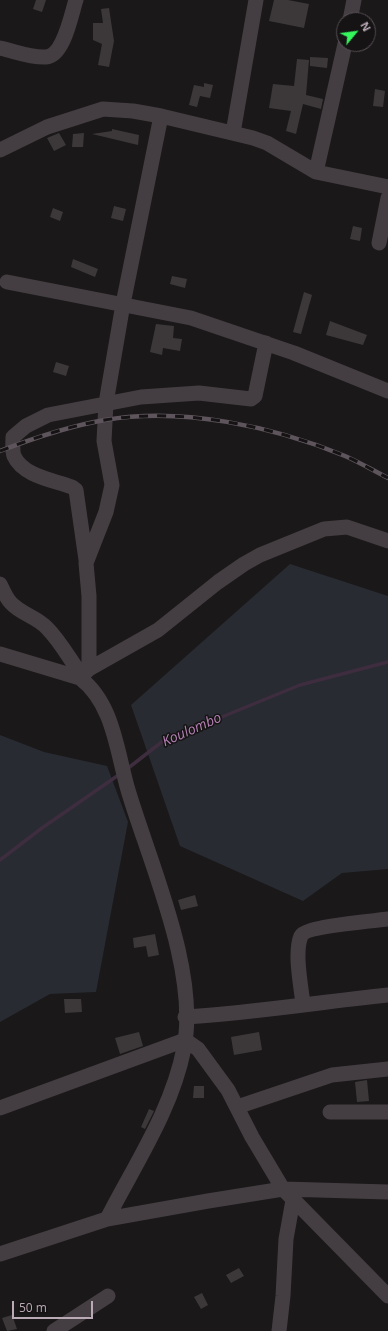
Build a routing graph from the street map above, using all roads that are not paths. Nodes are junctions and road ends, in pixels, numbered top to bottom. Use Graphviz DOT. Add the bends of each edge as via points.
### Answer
graph roads {
  1 [pos="76,0"];
  2 [pos="256,0"];
  3 [pos="354,0"];
  4 [pos="352,12"];
  5 [pos="0,48"];
  6 [pos="343,52"];
  7 [pos="161,116"];
  8 [pos="233,133"];
  9 [pos="0,150"];
  10 [pos="316,172"];
  11 [pos="388,187"];
  12 [pos="388,198"];
  13 [pos="379,243"];
  14 [pos="7,282"];
  15 [pos="122,304"];
  16 [pos="266,343"];
  17 [pos="388,391"];
  18 [pos="106,403"];
  19 [pos="388,541"];
  20 [pos="86,563"];
  21 [pos="0,584"];
  22 [pos="0,654"];
  23 [pos="0,660"];
  24 [pos="84,674"];
  25 [pos="388,919"];
  26 [pos="388,995"];
  27 [pos="303,1004"];
  28 [pos="185,1017"];
  29 [pos="185,1040"];
  30 [pos="388,1069"];
  31 [pos="237,1107"];
  32 [pos="0,1108"];
  33 [pos="330,1112"];
  34 [pos="388,1112"];
  35 [pos="282,1189"];
  36 [pos="388,1192"];
  37 [pos="293,1200"];
  38 [pos="107,1219"];
  39 [pos="0,1254"];
  40 [pos="108,1296"];
  41 [pos="388,1296"];
  42 [pos="54,1331"];
  43 [pos="279,1331"];
  1 -- 5 [label="street" via="60,49 53,55 38,57"];
  2 -- 8 [label="street"];
  3 -- 4 [label="street"];
  6 -- 10 [label="street"];
  7 -- 8 [label="street"];
  7 -- 9 [label="street" via="103,109 47,127"];
  7 -- 15 [label="street"];
  8 -- 10 [label="street" via="266,143"];
  10 -- 11 [label="street"];
  12 -- 13 [label="street"];
  14 -- 15 [label="street"];
  15 -- 16 [label="street" via="190,318"];
  15 -- 18 [label="street"];
  16 -- 17 [label="street"];
  16 -- 18 [label="street" via="256,396 251,399 200,394 141,397"];
  18 -- 20 [label="street" via="104,441 112,485 106,512"];
  18 -- 20 [label="street" via="48,415 26,426 13,437 13,454 19,464 28,471 72,486 76,490"];
  19 -- 24 [label="street" via="347,527 324,529 267,552 218,582 158,630"];
  20 -- 24 [label="street" via="89,596"];
  21 -- 24 [label="street" via="10,602 47,628"];
  22 -- 23 [label="street"];
  22 -- 24 [label="street"];
  24 -- 28 [label="street" via="99,699 116,740 128,790 157,875 176,946 185,993"];
  25 -- 27 [label="street" via="305,932 299,951"];
  26 -- 27 [label="street"];
  27 -- 28 [label="street"];
  28 -- 29 [label="street"];
  29 -- 31 [label="street" via="198,1049 209,1062"];
  29 -- 32 [label="street"];
  29 -- 38 [label="street" via="167,1103"];
  30 -- 31 [label="street" via="332,1075"];
  31 -- 35 [label="street"];
  33 -- 34 [label="street"];
  35 -- 36 [label="street"];
  35 -- 37 [label="street"];
  35 -- 38 [label="street"];
  37 -- 41 [label="street"];
  37 -- 43 [label="street" via="286,1239"];
  38 -- 39 [label="street"];
  40 -- 42 [label="street"];
}
